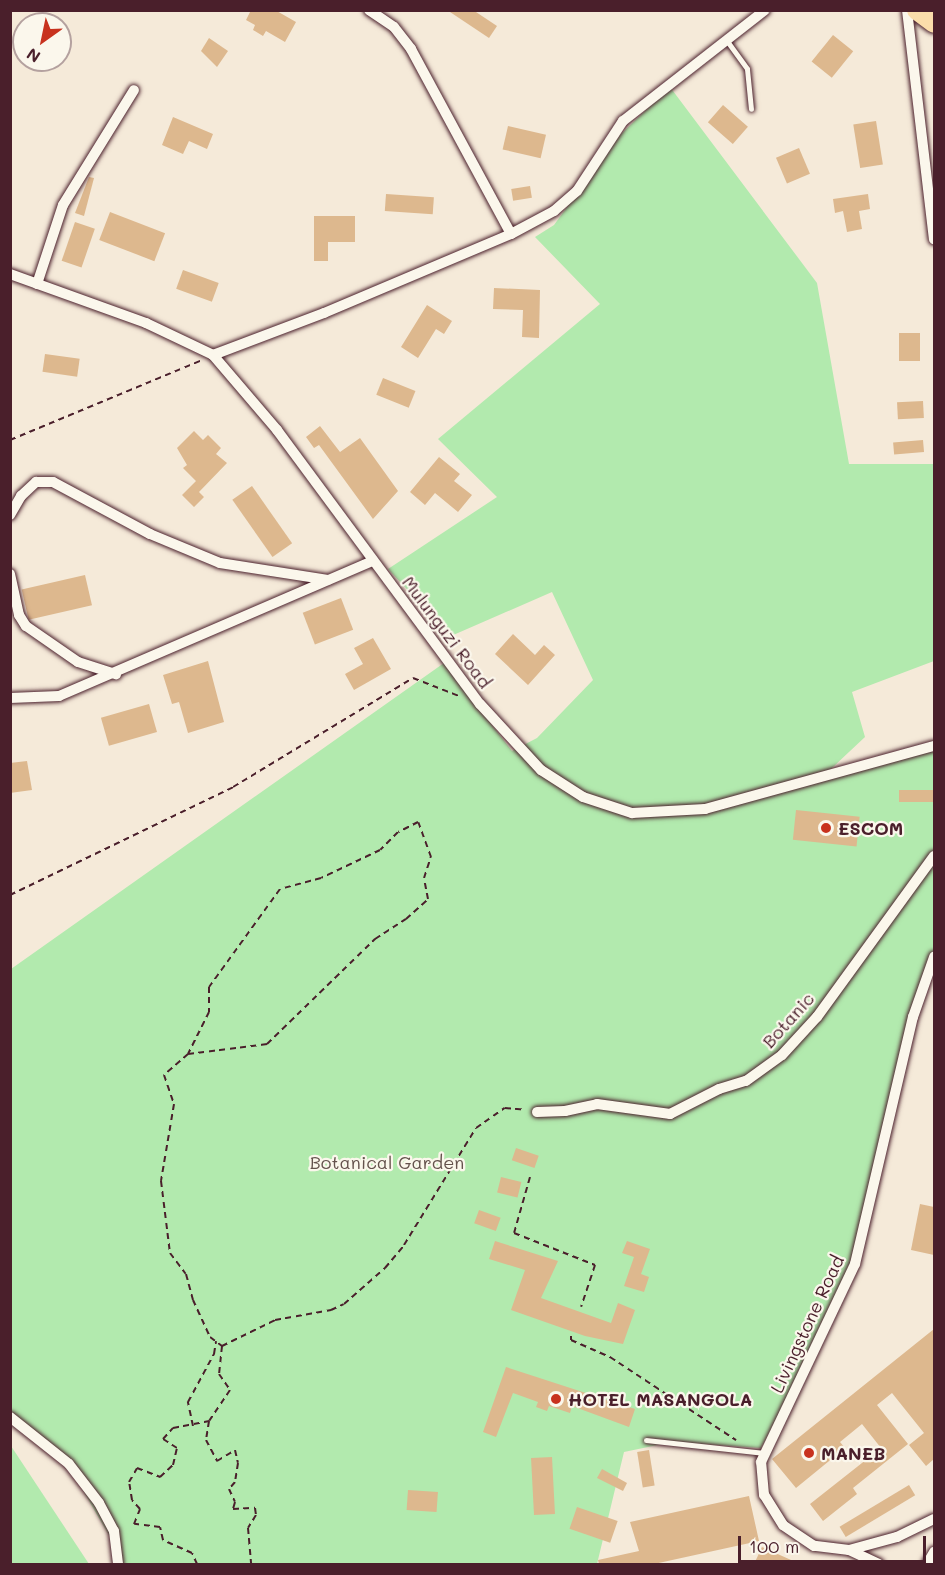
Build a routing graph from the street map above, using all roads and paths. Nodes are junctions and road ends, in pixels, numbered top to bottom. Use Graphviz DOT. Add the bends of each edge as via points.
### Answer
graph roads {
  1 [pos="369,10"];
  2 [pos="765,10"];
  3 [pos="907,10"];
  4 [pos="918,10"];
  5 [pos="934,23"];
  6 [pos="727,40"];
  7 [pos="134,90"];
  8 [pos="751,109"];
  9 [pos="511,234"];
  10 [pos="934,239"];
  11 [pos="10,274"];
  12 [pos="37,284"];
  13 [pos="213,355"];
  14 [pos="10,440"];
  15 [pos="10,514"];
  16 [pos="373,561"];
  17 [pos="10,574"];
  18 [pos="329,580"];
  19 [pos="116,674"];
  20 [pos="10,698"];
  21 [pos="480,704"];
  22 [pos="934,746"];
  23 [pos="934,856"];
  24 [pos="10,895"];
  25 [pos="934,957"];
  26 [pos="188,1054"];
  27 [pos="537,1112"];
  28 [pos="530,1178"];
  29 [pos="581,1307"];
  30 [pos="571,1336"];
  31 [pos="216,1341"];
  32 [pos="222,1346"];
  33 [pos="10,1417"];
  34 [pos="209,1421"];
  35 [pos="193,1426"];
  36 [pos="646,1440"];
  37 [pos="759,1452"];
  38 [pos="934,1519"];
  39 [pos="849,1550"];
  40 [pos="934,1552"];
  41 [pos="118,1564"];
  42 [pos="197,1564"];
  43 [pos="251,1564"];
  44 [pos="879,1564"];
  45 [pos="927,1564"];
  1 -- 9 [label="street" via="394,27 411,49"];
  2 -- 6 [label="street"];
  3 -- 10 [label="street"];
  4 -- 5 [label="highway"];
  6 -- 8 [label="lane" via="747,69"];
  6 -- 9 [label="street" via="623,121 571,197"];
  7 -- 12 [label="street" via="63,205"];
  9 -- 13 [label="street" via="324,314"];
  11 -- 12 [label="street, Mulunguzi Road"];
  12 -- 13 [label="street, Mulunguzi Road" via="146,323"];
  13 -- 14 [label="path"];
  13 -- 16 [label="street, Mulunguzi Road" via="277,430"];
  15 -- 18 [label="street" via="21,496 36,483 53,482 150,534 220,563"];
  16 -- 18 [label="street"];
  16 -- 21 [label="street, Mulunguzi Road"];
  17 -- 19 [label="street" via="19,615 26,626 78,662"];
  18 -- 19 [label="street"];
  19 -- 20 [label="street" via="59,696"];
  21 -- 22 [label="street, Mulunguzi Road" via="516,746 554,780 583,797 632,813 705,809"];
  21 -- 24 [label="path" via="413,678 233,787"];
  23 -- 27 [label="street, Botanic" via="817,1017 782,1055 746,1082 719,1089 670,1114 597,1104"];
  25 -- 37 [label="street, Livingstone Road" via="913,1017 855,1264"];
  26 -- 26 [label="path" via="209,1012 209,987 280,889 321,878 380,850 398,832 418,822 431,857 424,878 428,899 375,939 267,1044"];
  26 -- 31 [label="path" via="164,1075 174,1104 161,1182 164,1221 170,1253 186,1274 193,1300"];
  27 -- 32 [label="path" via="505,1107 476,1128 404,1245 385,1268 344,1304 275,1320"];
  28 -- 29 [label="path" via="514,1233 595,1265"];
  30 -- 37 [label="path" via="571,1340 610,1357"];
  31 -- 32 [label="path"];
  31 -- 35 [label="path" via="214,1354 188,1402"];
  32 -- 34 [label="path" via="219,1374 230,1390"];
  33 -- 41 [label="street" via="69,1464 99,1503 114,1531"];
  34 -- 35 [label="path"];
  34 -- 43 [label="path" via="206,1440 211,1455 217,1461 235,1450 238,1463 235,1482 229,1489 235,1502 233,1509 255,1508 256,1515 248,1528"];
  35 -- 42 [label="path" via="174,1428 163,1439 177,1448 173,1465 160,1477 137,1468 129,1482 132,1500 140,1509 134,1524 160,1527 163,1540 192,1553"];
  36 -- 37 [label="lane"];
  37 -- 39 [label="street, Livingstone Road" via="764,1495 783,1525 814,1546"];
  38 -- 39 [label="street" via="897,1538"];
  39 -- 44 [label="street, Livingstone Road"];
  40 -- 45 [label="street"];
}
